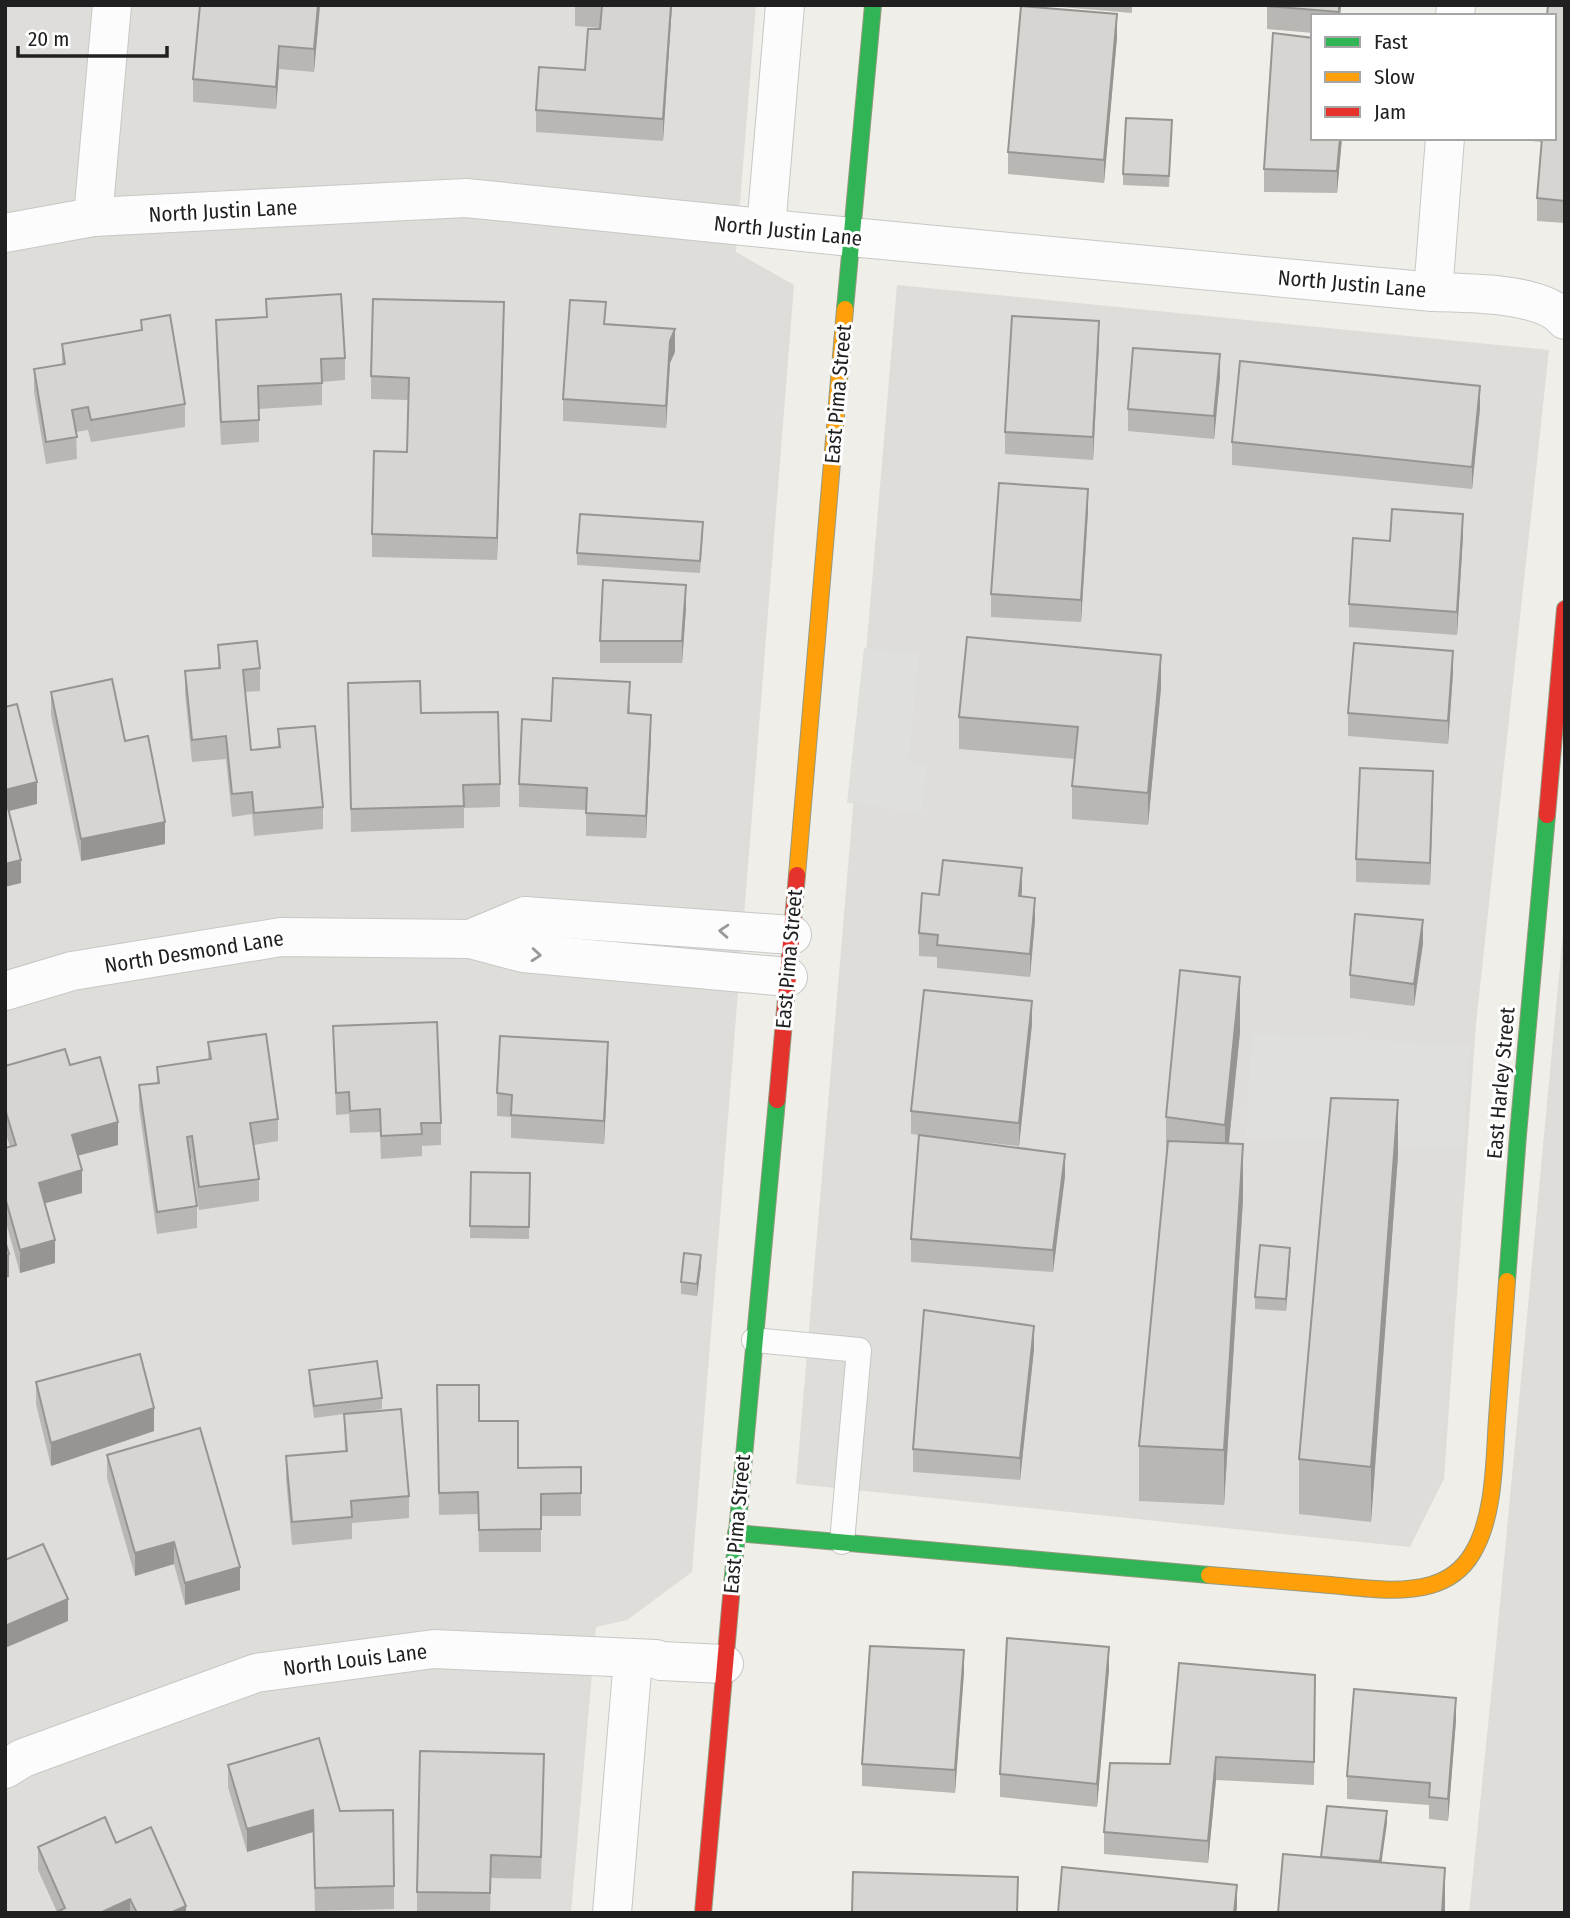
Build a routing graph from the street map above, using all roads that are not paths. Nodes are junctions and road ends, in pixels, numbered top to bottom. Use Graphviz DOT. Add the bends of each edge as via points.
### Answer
graph roads {
  1 [pos="112,5"];
  2 [pos="785,5"];
  3 [pos="873,5"];
  4 [pos="1445,140"];
  5 [pos="93,217"];
  6 [pos="766,228"];
  7 [pos="5,233"];
  8 [pos="851,237"];
  9 [pos="1433,292"];
  10 [pos="1565,320"];
  11 [pos="1565,609"];
  12 [pos="792,935"];
  13 [pos="470,939"];
  14 [pos="788,977"];
  15 [pos="5,991"];
  16 [pos="754,1340"];
  17 [pos="736,1534"];
  18 [pos="842,1542"];
  19 [pos="633,1659"];
  20 [pos="724,1664"];
  21 [pos="5,1769"];
  22 [pos="612,1913"];
  23 [pos="703,1913"];
  1 -- 5 [label="street"];
  2 -- 6 [label="street"];
  3 -- 8 [label="street, East Pima Street"];
  4 -- 9 [label="street"];
  5 -- 6 [label="street, North Justin Lane" via="466,198"];
  5 -- 7 [label="street, North Justin Lane"];
  6 -- 8 [label="street, North Justin Lane"];
  8 -- 9 [label="street, North Justin Lane"];
  8 -- 12 [label="street, East Pima Street"];
  9 -- 10 [label="street, North Justin Lane" via="1497,294 1537,304"];
  11 -- 18 [label="street, East Harley Street" via="1517,1135 1492,1482 1488,1512 1471,1558 1439,1582 1411,1589 1372,1589"];
  12 -- 13 [label="street, North Desmond Lane, one-way" via="525,916"];
  12 -- 14 [label="street, East Pima Street"];
  13 -- 14 [label="street, North Desmond Lane, one-way" via="523,953"];
  13 -- 15 [label="street, North Desmond Lane" via="281,937 72,971"];
  14 -- 16 [label="street, East Pima Street"];
  16 -- 17 [label="street, East Pima Street"];
  16 -- 18 [label="lane" via="859,1350"];
  17 -- 18 [label="street"];
  17 -- 20 [label="street, East Pima Street"];
  19 -- 20 [label="street, North Louis Lane"];
  19 -- 21 [label="street, North Louis Lane" via="434,1649 256,1673 23,1758"];
  19 -- 22 [label="street"];
  20 -- 23 [label="street, East Pima Street"];
}
